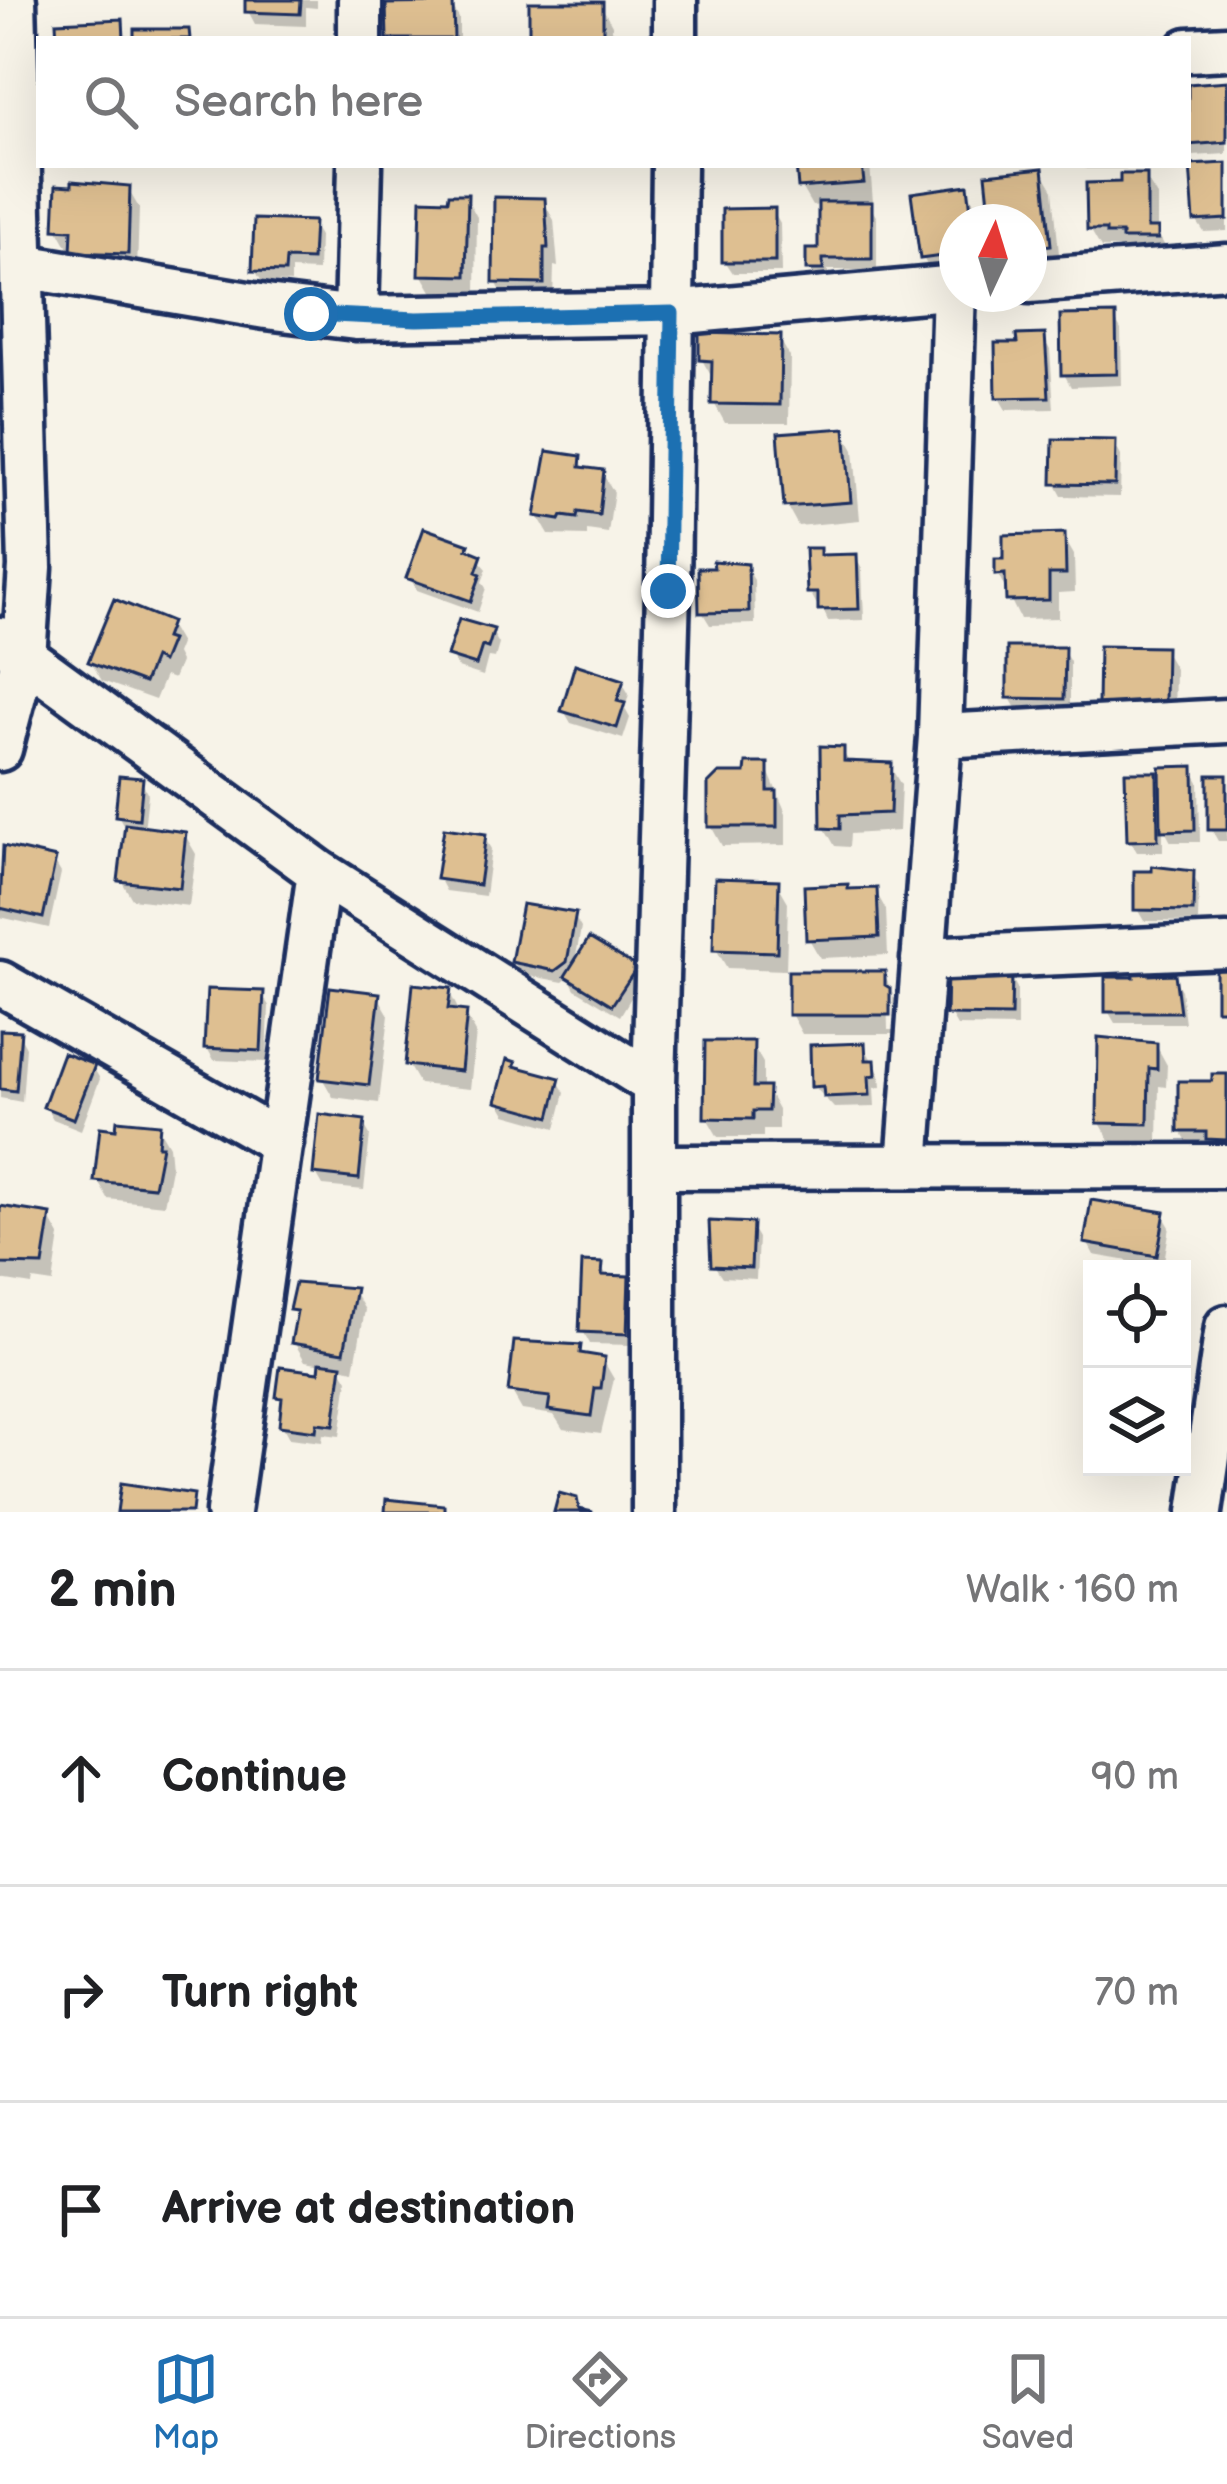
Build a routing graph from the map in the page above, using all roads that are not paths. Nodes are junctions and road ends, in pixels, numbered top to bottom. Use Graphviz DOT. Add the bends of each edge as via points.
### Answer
graph roads {
  1 [pos="14,0"];
  2 [pos="360,0"];
  3 [pos="675,0"];
  4 [pos="360,36"];
  5 [pos="675,36"];
  6 [pos="1227,48"];
  7 [pos="1191,50"];
  8 [pos="359,168"];
  9 [pos="674,168"];
  10 [pos="23,266"];
  11 [pos="1227,266"];
  12 [pos="1047,280"];
  13 [pos="939,288"];
  14 [pos="954,312"];
  15 [pos="672,313"];
  16 [pos="356,318"];
  17 [pos="12,648"];
  18 [pos="1227,721"];
  19 [pos="940,736"];
  20 [pos="0,748"];
  21 [pos="319,872"];
  22 [pos="1227,946"];
  23 [pos="923,959"];
  24 [pos="0,983"];
  25 [pos="654,1084"];
  26 [pos="281,1143"];
  27 [pos="908,1165"];
  28 [pos="655,1166"];
  29 [pos="1227,1166"];
  30 [pos="1227,1328"];
  31 [pos="228,1512"];
  32 [pos="654,1512"];
  33 [pos="1200,1512"];
  1 -- 10 [label="street"];
  2 -- 4 [label="street"];
  3 -- 5 [label="street"];
  6 -- 7 [label="street"];
  8 -- 16 [label="street"];
  9 -- 15 [label="street"];
  10 -- 16 [label="street"];
  10 -- 17 [label="street" via="31,526"];
  11 -- 12 [label="street"];
  13 -- 15 [label="street"];
  14 -- 19 [label="street"];
  15 -- 16 [label="street"];
  15 -- 25 [label="street"];
  17 -- 20 [label="street"];
  17 -- 21 [label="street"];
  18 -- 19 [label="street"];
  19 -- 23 [label="street"];
  21 -- 25 [label="street"];
  21 -- 26 [label="street"];
  22 -- 23 [label="street"];
  23 -- 27 [label="street"];
  24 -- 26 [label="street"];
  25 -- 28 [label="street"];
  26 -- 31 [label="street"];
  27 -- 28 [label="street"];
  27 -- 29 [label="street"];
  28 -- 32 [label="street"];
  30 -- 33 [label="street"];
}
